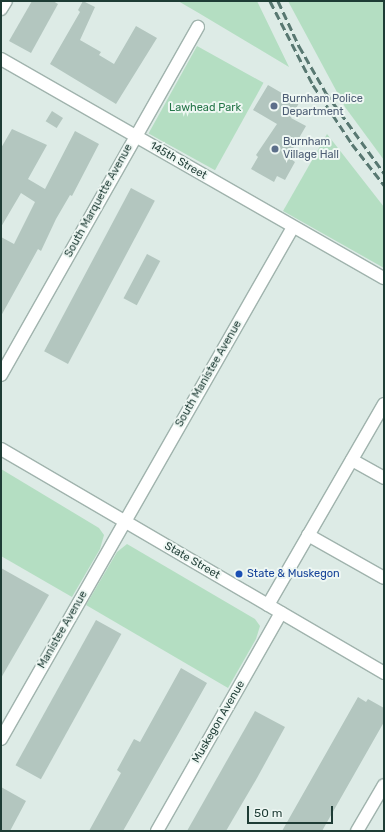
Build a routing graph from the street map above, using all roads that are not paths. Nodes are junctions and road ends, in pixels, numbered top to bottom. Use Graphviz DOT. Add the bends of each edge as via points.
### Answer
graph roads {
  1 [pos="6,1"];
  2 [pos="1,9"];
  3 [pos="198,27"];
  4 [pos="1,59"];
  5 [pos="135,137"];
  6 [pos="293,227"];
  7 [pos="384,278"];
  8 [pos="1,375"];
  9 [pos="384,404"];
  10 [pos="1,449"];
  11 [pos="352,460"];
  12 [pos="384,478"];
  13 [pos="125,522"];
  14 [pos="308,535"];
  15 [pos="384,578"];
  16 [pos="268,605"];
  17 [pos="281,613"];
  18 [pos="384,673"];
  19 [pos="1,739"];
  20 [pos="384,785"];
  21 [pos="157,831"];
  22 [pos="358,831"];
  1 -- 2 [label="street"];
  3 -- 5 [label="street, South Marquette Avenue"];
  4 -- 5 [label="street, 145th Street"];
  5 -- 6 [label="street, 145th Street"];
  5 -- 8 [label="street, South Marquette Avenue"];
  6 -- 7 [label="street, 145th Street"];
  6 -- 13 [label="street, South Manistee Avenue"];
  9 -- 11 [label="street"];
  10 -- 13 [label="street, State Street"];
  11 -- 12 [label="street"];
  11 -- 14 [label="street"];
  13 -- 16 [label="street, State Street"];
  13 -- 19 [label="street, Manistee Avenue"];
  14 -- 15 [label="street"];
  14 -- 16 [label="street"];
  16 -- 17 [label="street, State Street"];
  17 -- 18 [label="street, State Street"];
  17 -- 21 [label="street, Muskegon Avenue"];
  20 -- 22 [label="street"];
}
